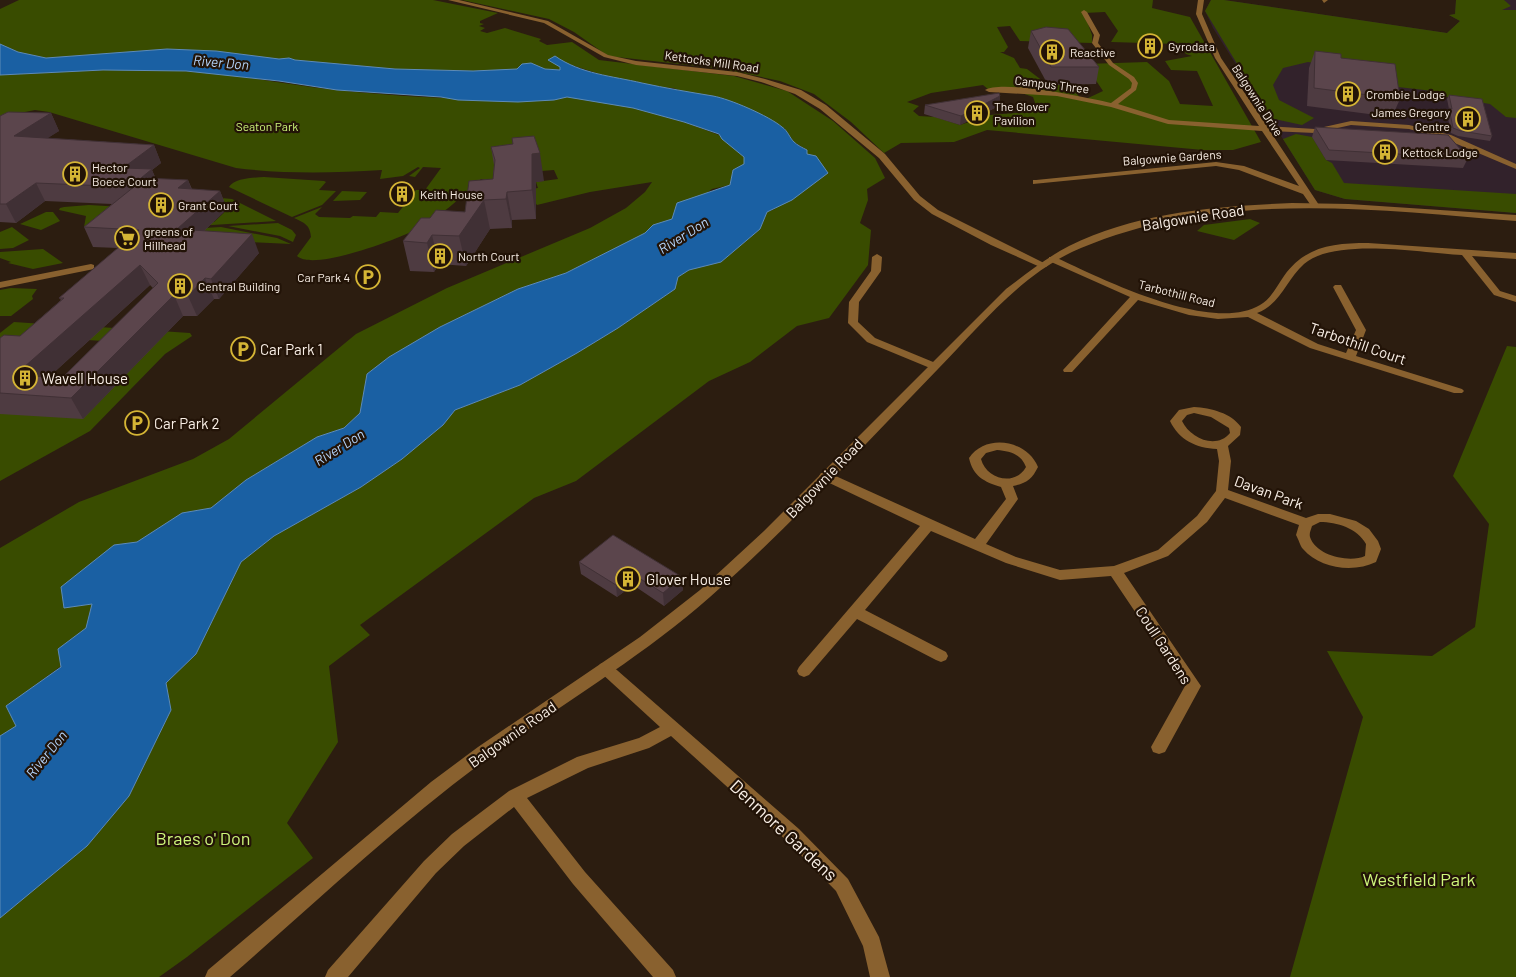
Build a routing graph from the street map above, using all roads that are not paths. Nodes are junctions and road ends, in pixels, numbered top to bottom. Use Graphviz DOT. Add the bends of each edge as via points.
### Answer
graph roads {
  1 [pos="450,0"];
  2 [pos="1202,0"];
  3 [pos="1084,12"];
  4 [pos="989,90"];
  5 [pos="1112,104"];
  6 [pos="1263,129"];
  7 [pos="1516,167"];
  8 [pos="1036,182"];
  9 [pos="1306,192"];
  10 [pos="1315,205"];
  11 [pos="1516,218"];
  12 [pos="1465,253"];
  13 [pos="1516,256"];
  14 [pos="877,257"];
  15 [pos="1052,259"];
  16 [pos="1043,265"];
  17 [pos="91,267"];
  18 [pos="0,284"];
  19 [pos="1338,287"];
  20 [pos="1136,296"];
  21 [pos="1516,299"];
  22 [pos="1251,314"];
  23 [pos="1350,357"];
  24 [pos="934,366"];
  25 [pos="1068,370"];
  26 [pos="1458,392"];
  27 [pos="1222,444"];
  28 [pos="825,476"];
  29 [pos="1006,483"];
  30 [pos="1222,492"];
  31 [pos="1306,523"];
  32 [pos="929,525"];
  33 [pos="977,546"];
  34 [pos="1116,572"];
  35 [pos="855,611"];
  36 [pos="942,656"];
  37 [pos="605,668"];
  38 [pos="804,671"];
  39 [pos="673,728"];
  40 [pos="1159,747"];
  41 [pos="516,796"];
  42 [pos="215,977"];
  43 [pos="334,977"];
  44 [pos="666,977"];
  45 [pos="880,977"];
  1 -- 16 [label="street, Kettocks Mill Road" via="546,22 606,56 636,63 737,74 798,92 823,107 882,156 917,198 934,212"];
  2 -- 6 [label="street, Balgownie Drive" via="1200,14 1218,58"];
  3 -- 5 [label="street" via="1097,35 1095,43 1111,64 1135,83 1134,90"];
  4 -- 5 [label="street, Campus Three" via="1057,94"];
  5 -- 6 [label="street, Campus Three" via="1176,123"];
  6 -- 7 [label="street, Campus Three" via="1315,130 1351,123 1423,129"];
  6 -- 9 [label="street, Balgownie Drive"];
  8 -- 9 [label="street, Balgownie Gardens" via="1216,164 1240,168"];
  9 -- 10 [label="street, Balgownie Drive"];
  10 -- 11 [label="street, Balgownie Road"];
  10 -- 15 [label="street, Balgownie Road" via="1229,209 1175,216 1098,237"];
  12 -- 13 [label="street, Tarbothill Road"];
  12 -- 21 [label="street" via="1497,293"];
  12 -- 22 [label="street, Tarbothill Road" via="1369,246 1334,248 1316,253 1301,260 1266,306"];
  14 -- 24 [label="street" via="876,271 854,302 853,323 871,340"];
  15 -- 16 [label="street, Balgownie Road"];
  15 -- 20 [label="street, Tarbothill Road"];
  16 -- 24 [label="street, Balgownie Road" via="1009,291"];
  17 -- 18 [label="street"];
  19 -- 23 [label="street" via="1361,330"];
  20 -- 22 [label="street, Tarbothill Road" via="1192,312 1227,317"];
  20 -- 25 [label="street"];
  22 -- 23 [label="street, Tarbothill Court" via="1314,346"];
  23 -- 26 [label="street, Tarbothill Court"];
  24 -- 28 [label="street, Balgownie Road"];
  27 -- 27 [label="street" via="1191,439 1178,427 1176,420 1185,411 1199,410 1224,417 1231,423 1234,436"];
  27 -- 30 [label="street" via="1225,461"];
  28 -- 32 [label="street"];
  28 -- 37 [label="street, Balgownie Road" via="730,572 671,622"];
  29 -- 33 [label="street" via="1012,499"];
  30 -- 31 [label="street, Davan Park"];
  30 -- 34 [label="street" via="1202,519 1162,553"];
  31 -- 31 [label="street, Davan Park" via="1326,518 1353,525 1369,537 1375,552 1367,562 1358,565 1326,558 1304,540 1302,534"];
  32 -- 33 [label="street"];
  32 -- 35 [label="street"];
  33 -- 34 [label="street" via="1060,575"];
  34 -- 40 [label="street, Coull Gardens" via="1192,686"];
  35 -- 36 [label="street"];
  35 -- 38 [label="street"];
  37 -- 39 [label="street, Denmore Gardens"];
  37 -- 42 [label="street, Balgownie Road" via="437,787"];
  39 -- 41 [label="street" via="643,743 583,762"];
  39 -- 45 [label="street, Denmore Gardens" via="793,835 842,885 872,944"];
  41 -- 43 [label="street" via="458,840 430,867"];
  41 -- 44 [label="street" via="579,878"];
}
